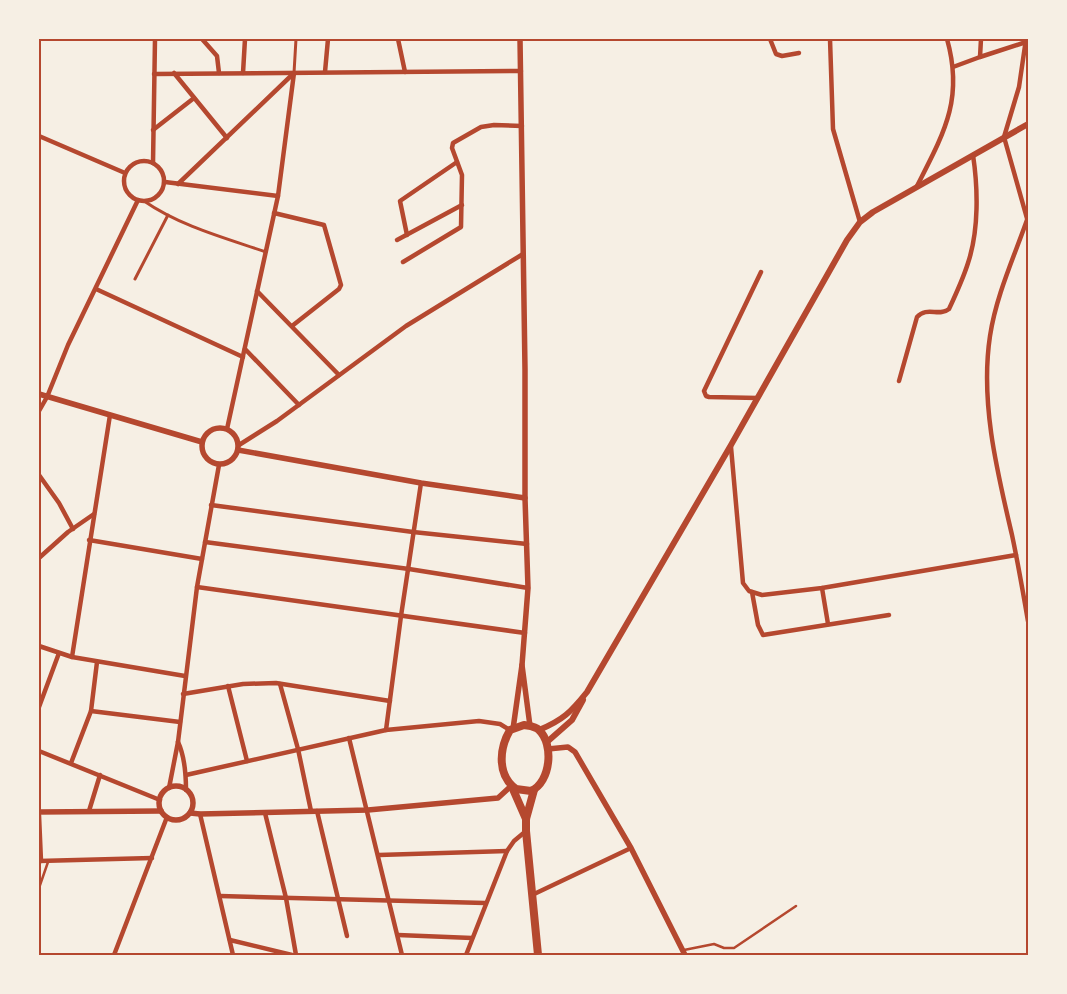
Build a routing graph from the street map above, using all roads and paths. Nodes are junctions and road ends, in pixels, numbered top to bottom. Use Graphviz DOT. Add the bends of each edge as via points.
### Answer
graph roads {
  1 [pos="155,39"];
  2 [pos="202,39"];
  3 [pos="245,39"];
  4 [pos="296,39"];
  5 [pos="328,39"];
  6 [pos="398,39"];
  7 [pos="520,39"];
  8 [pos="770,39"];
  9 [pos="830,39"];
  10 [pos="947,39"];
  11 [pos="982,39"];
  12 [pos="1026,40"];
  13 [pos="799,52"];
  14 [pos="980,57"];
  15 [pos="952,66"];
  16 [pos="521,71"];
  17 [pos="294,72"];
  18 [pos="326,72"];
  19 [pos="405,72"];
  20 [pos="174,73"];
  21 [pos="218,73"];
  22 [pos="242,73"];
  23 [pos="154,74"];
  24 [pos="194,98"];
  25 [pos="1028,124"];
  26 [pos="522,126"];
  27 [pos="153,130"];
  28 [pos="39,136"];
  29 [pos="1004,137"];
  30 [pos="227,138"];
  31 [pos="973,155"];
  32 [pos="457,162"];
  33 [pos="153,163"];
  34 [pos="125,174"];
  35 [pos="165,182"];
  36 [pos="178,184"];
  37 [pos="917,187"];
  38 [pos="278,196"];
  39 [pos="138,200"];
  40 [pos="144,201"];
  41 [pos="462,205"];
  42 [pos="274,213"];
  43 [pos="168,215"];
  44 [pos="1028,221"];
  45 [pos="860,222"];
  46 [pos="407,235"];
  47 [pos="397,240"];
  48 [pos="266,252"];
  49 [pos="523,254"];
  50 [pos="403,262"];
  51 [pos="761,272"];
  52 [pos="135,279"];
  53 [pos="96,289"];
  54 [pos="257,291"];
  55 [pos="292,326"];
  56 [pos="245,349"];
  57 [pos="243,357"];
  58 [pos="339,375"];
  59 [pos="899,381"];
  60 [pos="39,394"];
  61 [pos="47,397"];
  62 [pos="758,398"];
  63 [pos="299,405"];
  64 [pos="39,411"];
  65 [pos="110,415"];
  66 [pos="227,429"];
  67 [pos="202,442"];
  68 [pos="731,445"];
  69 [pos="239,448"];
  70 [pos="219,464"];
  71 [pos="39,475"];
  72 [pos="421,483"];
  73 [pos="525,498"];
  74 [pos="211,505"];
  75 [pos="94,514"];
  76 [pos="73,529"];
  77 [pos="414,532"];
  78 [pos="89,540"];
  79 [pos="205,542"];
  80 [pos="528,544"];
  81 [pos="1016,555"];
  82 [pos="39,558"];
  83 [pos="202,559"];
  84 [pos="408,570"];
  85 [pos="196,587"];
  86 [pos="528,588"];
  87 [pos="822,588"];
  88 [pos="752,592"];
  89 [pos="889,615"];
  90 [pos="401,616"];
  91 [pos="1028,621"];
  92 [pos="828,624"];
  93 [pos="525,633"];
  94 [pos="39,646"];
  95 [pos="59,653"];
  96 [pos="72,657"];
  97 [pos="97,662"];
  98 [pos="522,665"];
  99 [pos="184,676"];
  100 [pos="280,684"];
  101 [pos="228,686"];
  102 [pos="586,692"];
  103 [pos="183,694"];
  104 [pos="40,698"];
  105 [pos="390,701"];
  106 [pos="39,707"];
  107 [pos="91,710"];
  108 [pos="180,722"];
  109 [pos="530,726"];
  110 [pos="511,729"];
  111 [pos="386,730"];
  112 [pos="539,730"];
  113 [pos="349,738"];
  114 [pos="178,742"];
  115 [pos="548,746"];
  116 [pos="298,749"];
  117 [pos="39,751"];
  118 [pos="247,761"];
  119 [pos="71,763"];
  120 [pos="100,775"];
  121 [pos="186,775"];
  122 [pos="511,786"];
  123 [pos="169,788"];
  124 [pos="186,790"];
  125 [pos="534,790"];
  126 [pos="160,800"];
  127 [pos="368,810"];
  128 [pos="90,811"];
  129 [pos="161,811"];
  130 [pos="314,811"];
  131 [pos="39,813"];
  132 [pos="190,813"];
  133 [pos="265,813"];
  134 [pos="200,814"];
  135 [pos="167,818"];
  136 [pos="526,819"];
  137 [pos="526,831"];
  138 [pos="631,848"];
  139 [pos="507,851"];
  140 [pos="379,855"];
  141 [pos="152,858"];
  142 [pos="40,861"];
  143 [pos="48,861"];
  144 [pos="39,888"];
  145 [pos="532,895"];
  146 [pos="220,896"];
  147 [pos="286,898"];
  148 [pos="338,899"];
  149 [pos="390,900"];
  150 [pos="485,903"];
  151 [pos="796,906"];
  152 [pos="398,935"];
  153 [pos="347,936"];
  154 [pos="472,938"];
  155 [pos="230,940"];
  156 [pos="684,953"];
  157 [pos="114,955"];
  158 [pos="233,955"];
  159 [pos="292,955"];
  160 [pos="296,955"];
  161 [pos="402,955"];
  162 [pos="466,955"];
  163 [pos="538,955"];
  1 -- 23 [label="street"];
  2 -- 21 [label="street" via="218,56"];
  3 -- 22 [label="street"];
  4 -- 17 [label="street"];
  5 -- 18 [label="street"];
  6 -- 19 [label="street"];
  7 -- 16 [label="street"];
  8 -- 13 [label="street" via="776,54 782,56"];
  9 -- 45 [label="street" via="833,130"];
  10 -- 15 [label="street"];
  11 -- 14 [label="street"];
  12 -- 14 [label="street"];
  12 -- 29 [label="street" via="1019,87"];
  14 -- 15 [label="street"];
  15 -- 37 [label="street" via="950,115"];
  16 -- 19 [label="street"];
  16 -- 26 [label="street"];
  17 -- 18 [label="street"];
  17 -- 22 [label="street"];
  17 -- 30 [label="street"];
  17 -- 38 [label="street"];
  18 -- 19 [label="street"];
  20 -- 21 [label="street"];
  20 -- 23 [label="street"];
  20 -- 24 [label="street"];
  21 -- 22 [label="street"];
  23 -- 27 [label="street"];
  24 -- 27 [label="street"];
  24 -- 30 [label="street"];
  25 -- 29 [label="main road"];
  26 -- 32 [label="street" via="481,127 453,143"];
  26 -- 49 [label="street"];
  27 -- 33 [label="street"];
  28 -- 34 [label="street"];
  29 -- 31 [label="main road"];
  29 -- 44 [label="street"];
  30 -- 36 [label="street"];
  31 -- 37 [label="main road"];
  31 -- 59 [label="street" via="977,184 969,262 949,310 922,312 918,317"];
  32 -- 41 [label="street" via="462,175"];
  32 -- 46 [label="street" via="400,201"];
  33 -- 34 [label="street" via="136,162"];
  33 -- 35 [label="street" via="162,171"];
  34 -- 39 [label="street" via="125,188"];
  35 -- 36 [label="street"];
  35 -- 40 [label="street" via="156,198"];
  36 -- 38 [label="street"];
  37 -- 45 [label="main road"];
  38 -- 42 [label="street"];
  39 -- 40 [label="street"];
  39 -- 53 [label="street"];
  40 -- 43 [label="street"];
  41 -- 46 [label="street"];
  41 -- 50 [label="street" via="459,230"];
  42 -- 48 [label="street"];
  42 -- 55 [label="street" via="324,225 341,285"];
  43 -- 48 [label="street"];
  43 -- 52 [label="street"];
  44 -- 81 [label="street" via="997,304 988,364 989,414"];
  45 -- 62 [label="main road"];
  46 -- 47 [label="street"];
  48 -- 54 [label="street"];
  49 -- 58 [label="street" via="406,326"];
  49 -- 73 [label="street"];
  51 -- 62 [label="street" via="704,391 709,397"];
  53 -- 57 [label="street"];
  53 -- 61 [label="street"];
  54 -- 55 [label="street"];
  54 -- 56 [label="street"];
  55 -- 58 [label="street"];
  56 -- 57 [label="street"];
  56 -- 63 [label="street"];
  57 -- 66 [label="street"];
  58 -- 63 [label="street"];
  60 -- 61 [label="street"];
  61 -- 64 [label="street"];
  61 -- 65 [label="street"];
  62 -- 68 [label="main road"];
  63 -- 69 [label="street"];
  65 -- 67 [label="street"];
  65 -- 75 [label="street"];
  66 -- 67 [label="street" via="211,430"];
  66 -- 69 [label="street" via="235,435"];
  67 -- 70 [label="street" via="206,457"];
  68 -- 88 [label="street" via="743,583"];
  68 -- 102 [label="main road"];
  69 -- 70 [label="street" via="233,459"];
  69 -- 72 [label="street"];
  70 -- 74 [label="street"];
  71 -- 76 [label="street"];
  72 -- 73 [label="street"];
  72 -- 77 [label="street"];
  73 -- 80 [label="street"];
  74 -- 77 [label="street"];
  74 -- 79 [label="street"];
  75 -- 76 [label="street"];
  75 -- 78 [label="street"];
  76 -- 82 [label="street"];
  77 -- 80 [label="street"];
  77 -- 84 [label="street"];
  78 -- 83 [label="street"];
  78 -- 96 [label="street"];
  79 -- 83 [label="street"];
  79 -- 84 [label="street"];
  80 -- 86 [label="street"];
  81 -- 87 [label="street"];
  81 -- 91 [label="street"];
  83 -- 85 [label="street"];
  84 -- 86 [label="street"];
  84 -- 90 [label="street"];
  85 -- 90 [label="street"];
  85 -- 99 [label="street"];
  86 -- 93 [label="street"];
  87 -- 88 [label="street" via="762,595"];
  87 -- 92 [label="street"];
  88 -- 92 [label="street" via="763,635"];
  89 -- 92 [label="street"];
  90 -- 93 [label="street"];
  90 -- 105 [label="street"];
  93 -- 98 [label="street"];
  94 -- 95 [label="street"];
  95 -- 96 [label="street"];
  95 -- 104 [label="street"];
  96 -- 97 [label="street"];
  97 -- 99 [label="street"];
  97 -- 107 [label="street"];
  98 -- 109 [label="street"];
  98 -- 110 [label="street"];
  99 -- 103 [label="street"];
  100 -- 101 [label="street"];
  100 -- 105 [label="street"];
  100 -- 116 [label="street"];
  101 -- 103 [label="street"];
  101 -- 118 [label="street"];
  102 -- 112 [label="main road" via="562,719"];
  102 -- 115 [label="main road" via="578,712"];
  103 -- 108 [label="street"];
  104 -- 106 [label="street"];
  105 -- 111 [label="street"];
  107 -- 108 [label="street"];
  107 -- 119 [label="street"];
  108 -- 114 [label="street"];
  109 -- 110 [label="highway"];
  109 -- 112 [label="highway"];
  110 -- 111 [label="street" via="479,721"];
  110 -- 122 [label="highway" via="504,743 502,760 502,770"];
  111 -- 113 [label="street"];
  112 -- 115 [label="highway"];
  113 -- 116 [label="street"];
  113 -- 127 [label="street"];
  114 -- 121 [label="street"];
  114 -- 123 [label="street"];
  115 -- 125 [label="highway" via="545,772"];
  115 -- 138 [label="street" via="568,747 575,752"];
  116 -- 118 [label="street"];
  116 -- 130 [label="street"];
  117 -- 119 [label="street"];
  118 -- 121 [label="street"];
  119 -- 120 [label="street"];
  120 -- 126 [label="street"];
  120 -- 128 [label="street"];
  121 -- 124 [label="street"];
  122 -- 125 [label="highway" via="516,790"];
  122 -- 127 [label="street" via="498,798"];
  122 -- 136 [label="highway"];
  123 -- 124 [label="street"];
  123 -- 126 [label="street"];
  124 -- 132 [label="street" via="193,801"];
  125 -- 136 [label="highway"];
  126 -- 129 [label="street"];
  127 -- 130 [label="street"];
  127 -- 140 [label="street"];
  128 -- 129 [label="street"];
  128 -- 131 [label="street"];
  129 -- 135 [label="street"];
  130 -- 133 [label="street"];
  130 -- 148 [label="street"];
  131 -- 142 [label="street"];
  132 -- 134 [label="street"];
  132 -- 135 [label="street" via="179,820"];
  133 -- 134 [label="street"];
  133 -- 147 [label="street"];
  134 -- 146 [label="street"];
  135 -- 141 [label="street"];
  136 -- 137 [label="highway"];
  137 -- 139 [label="street"];
  137 -- 145 [label="highway"];
  138 -- 145 [label="street"];
  138 -- 156 [label="street"];
  139 -- 140 [label="street"];
  139 -- 150 [label="street"];
  140 -- 149 [label="street"];
  141 -- 143 [label="street"];
  141 -- 157 [label="street"];
  142 -- 143 [label="street"];
  143 -- 144 [label="lane"];
  145 -- 163 [label="highway"];
  146 -- 147 [label="street"];
  146 -- 155 [label="street"];
  147 -- 148 [label="street"];
  147 -- 160 [label="street"];
  148 -- 149 [label="street"];
  148 -- 153 [label="street"];
  149 -- 150 [label="street"];
  149 -- 152 [label="street"];
  150 -- 154 [label="street"];
  151 -- 156 [label="lane" via="734,948 714,944"];
  152 -- 154 [label="street"];
  152 -- 161 [label="street"];
  154 -- 162 [label="street"];
  155 -- 158 [label="street"];
  155 -- 159 [label="street"];
}
